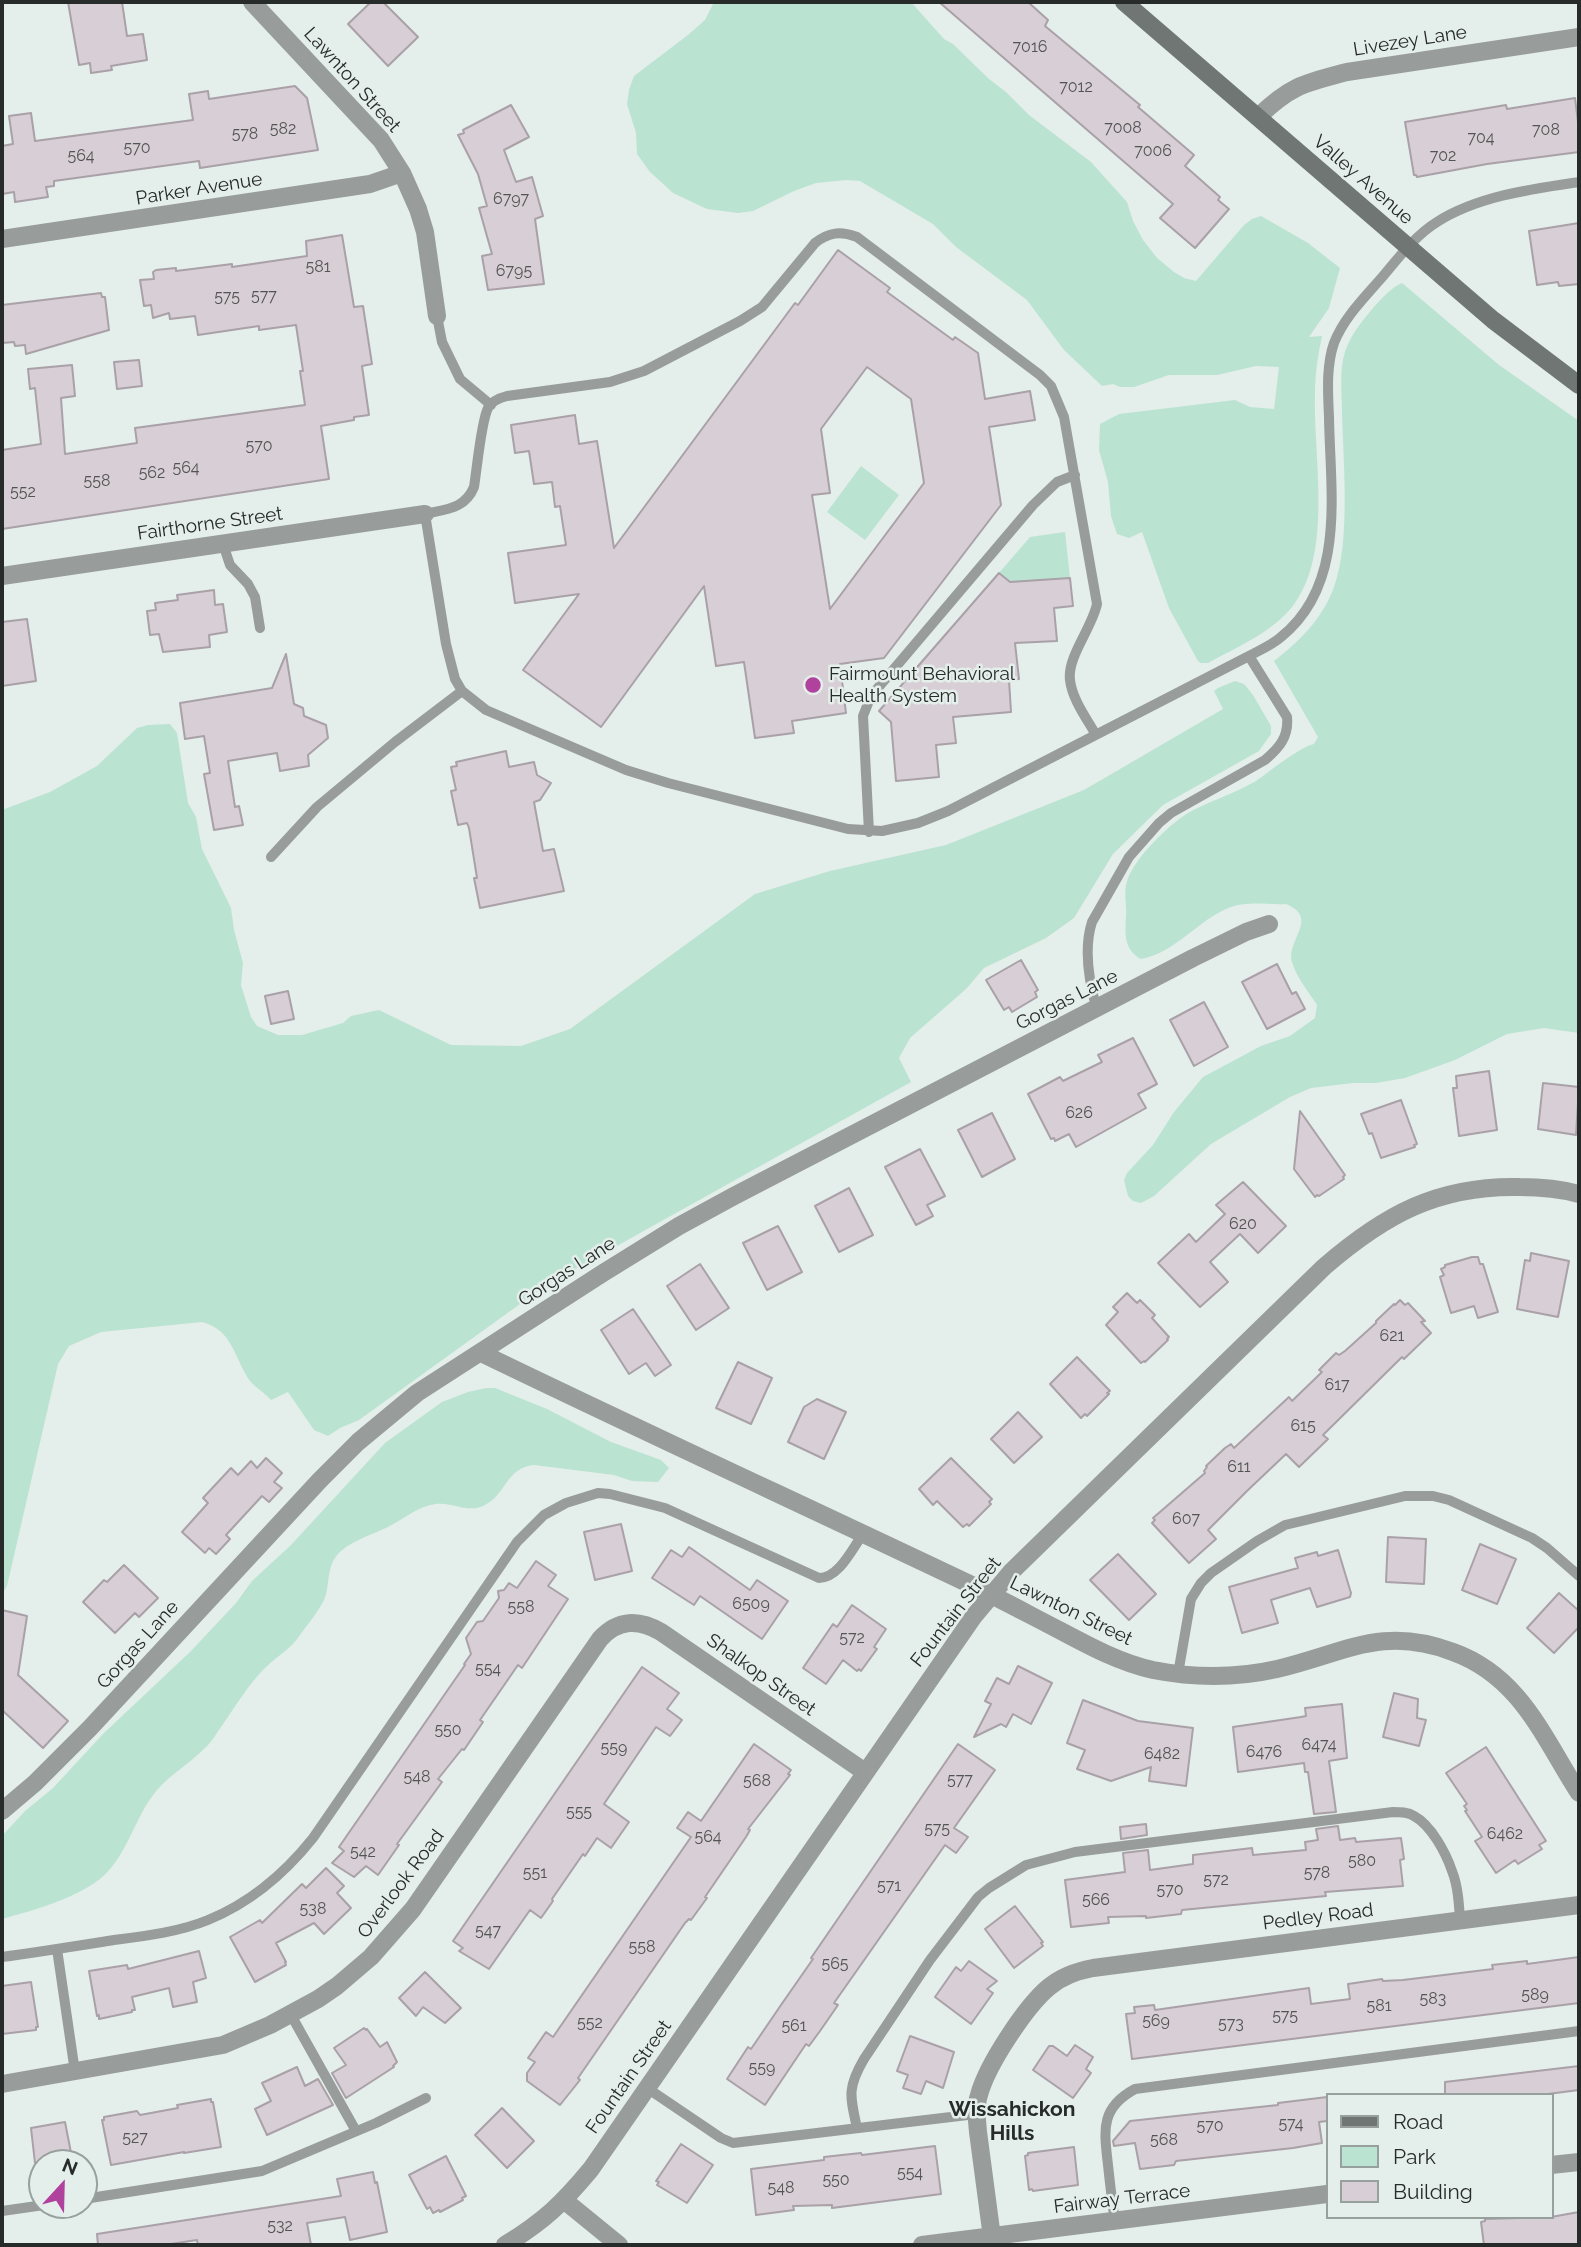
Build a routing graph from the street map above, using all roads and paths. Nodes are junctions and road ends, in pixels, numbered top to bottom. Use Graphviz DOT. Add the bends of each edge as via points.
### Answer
graph roads {
  1 [pos="252,2"];
  2 [pos="1124,2"];
  3 [pos="1579,37"];
  4 [pos="1258,117"];
  5 [pos="402,173"];
  6 [pos="1579,182"];
  7 [pos="2,239"];
  8 [pos="1408,247"];
  9 [pos="437,316"];
  10 [pos="1579,384"];
  11 [pos="491,405"];
  12 [pos="1075,475"];
  13 [pos="425,514"];
  14 [pos="223,544"];
  15 [pos="2,576"];
  16 [pos="260,628"];
  17 [pos="1250,656"];
  18 [pos="462,691"];
  19 [pos="1096,735"];
  20 [pos="869,832"];
  21 [pos="271,857"];
  22 [pos="1269,924"];
  23 [pos="1097,1010"];
  24 [pos="1579,1194"];
  25 [pos="481,1353"];
  26 [pos="863,1534"];
  27 [pos="1579,1576"];
  28 [pos="991,1595"];
  29 [pos="628,1622"];
  30 [pos="1178,1674"];
  31 [pos="865,1772"];
  32 [pos="1579,1793"];
  33 [pos="2,1811"];
  34 [pos="1579,1905"];
  35 [pos="1460,1920"];
  36 [pos="57,1949"];
  37 [pos="2,1957"];
  38 [pos="290,2015"];
  39 [pos="1579,2031"];
  40 [pos="75,2072"];
  41 [pos="2,2084"];
  42 [pos="647,2088"];
  43 [pos="426,2098"];
  44 [pos="976,2114"];
  45 [pos="856,2128"];
  46 [pos="356,2132"];
  47 [pos="1579,2162"];
  48 [pos="1553,2165"];
  49 [pos="1326,2194"];
  50 [pos="98,2197"];
  51 [pos="565,2202"];
  52 [pos="28,2207"];
  53 [pos="2,2211"];
  54 [pos="1115,2221"];
  55 [pos="992,2241"];
  56 [pos="505,2245"];
  57 [pos="619,2245"];
  58 [pos="922,2245"];
  1 -- 5 [label="street, Lawnton Street" via="374,133"];
  2 -- 4 [label="street, Valley Avenue"];
  3 -- 4 [label="street, Livezey Lane" via="1319,78 1275,100"];
  4 -- 8 [label="street, Valley Avenue"];
  5 -- 7 [label="street, Parker Avenue" via="370,184"];
  5 -- 9 [label="street, Lawnton Street" via="425,232"];
  6 -- 8 [label="lane" via="1520,191 1451,214"];
  8 -- 10 [label="street, Valley Avenue" via="1502,328"];
  8 -- 17 [label="lane" via="1346,320 1333,345 1328,379 1331,535 1319,588 1282,636"];
  9 -- 11 [label="lane" via="442,342 460,379"];
  11 -- 12 [label="lane" via="507,396 610,382 644,371 762,307 815,243 834,232 846,233 1051,386 1064,417"];
  11 -- 13 [label="lane" via="471,494 459,506"];
  12 -- 19 [label="lane" via="1097,604 1069,680"];
  12 -- 20 [label="lane" via="1057,482 1039,498 871,696 863,716"];
  13 -- 14 [label="street, Fairthorne Street"];
  13 -- 18 [label="lane" via="446,644"];
  14 -- 15 [label="street, Fairthorne Street"];
  14 -- 16 [label="lane" via="230,565 255,597"];
  17 -- 19 [label="lane"];
  17 -- 23 [label="lane" via="1287,717 1285,737 1265,760 1171,813 1129,857 1089,932 1090,983"];
  18 -- 20 [label="lane" via="486,710 626,770"];
  18 -- 21 [label="lane" via="317,807"];
  19 -- 20 [label="lane" via="948,811 918,823"];
  22 -- 23 [label="street, Gorgas Lane" via="1193,958"];
  23 -- 25 [label="street, Gorgas Lane" via="690,1220"];
  24 -- 28 [label="street, Fountain Street" via="1536,1187 1464,1191 1402,1211 1350,1244"];
  25 -- 26 [label="street, Lawnton Street"];
  25 -- 33 [label="street, Gorgas Lane" via="417,1393 358,1442 90,1728"];
  26 -- 28 [label="street, Lawnton Street"];
  26 -- 36 [label="lane" via="835,1573 819,1578 646,1503 598,1493 566,1503 544,1515 517,1542 313,1838 281,1874 243,1902 206,1921"];
  27 -- 30 [label="lane" via="1532,1538 1433,1496 1405,1496 1285,1525 1201,1583 1191,1599"];
  28 -- 30 [label="street, Lawnton Street" via="1117,1658"];
  28 -- 31 [label="street, Fountain Street"];
  29 -- 31 [label="street, Shalkop Street" via="661,1632"];
  29 -- 38 [label="street, Overlook Road" via="616,1625 600,1639 413,1909 386,1941 337,1986"];
  30 -- 32 [label="street, Lawnton Street" via="1258,1672 1387,1640 1430,1644 1474,1661 1511,1688"];
  31 -- 42 [label="street, Fountain Street"];
  34 -- 35 [label="street, Pedley Road"];
  35 -- 44 [label="street, Pedley Road" via="1093,1968 1064,1977 1038,1998 990,2067"];
  35 -- 45 [label="lane" via="1456,1885 1444,1855 1422,1821 1403,1812 1075,1852 1026,1865 989,1888 965,1912 864,2059 850,2093"];
  36 -- 37 [label="lane"];
  36 -- 40 [label="lane"];
  38 -- 40 [label="street, Overlook Road" via="223,2045"];
  38 -- 46 [label="lane"];
  39 -- 54 [label="lane" via="1135,2089 1113,2106 1104,2130"];
  40 -- 41 [label="street, Overlook Road"];
  42 -- 45 [label="lane" via="733,2143"];
  42 -- 51 [label="street, Fountain Street"];
  43 -- 46 [label="lane"];
  44 -- 45 [label="lane"];
  44 -- 55 [label="street"];
  46 -- 50 [label="lane" via="262,2171"];
  47 -- 48 [label="street"];
  49 -- 54 [label="street, Fairway Terrace"];
  51 -- 56 [label="street, Fountain Street"];
  51 -- 57 [label="street"];
  52 -- 53 [label="lane"];
  54 -- 55 [label="street, Fairway Terrace"];
  55 -- 58 [label="street, Fairway Terrace"];
}
